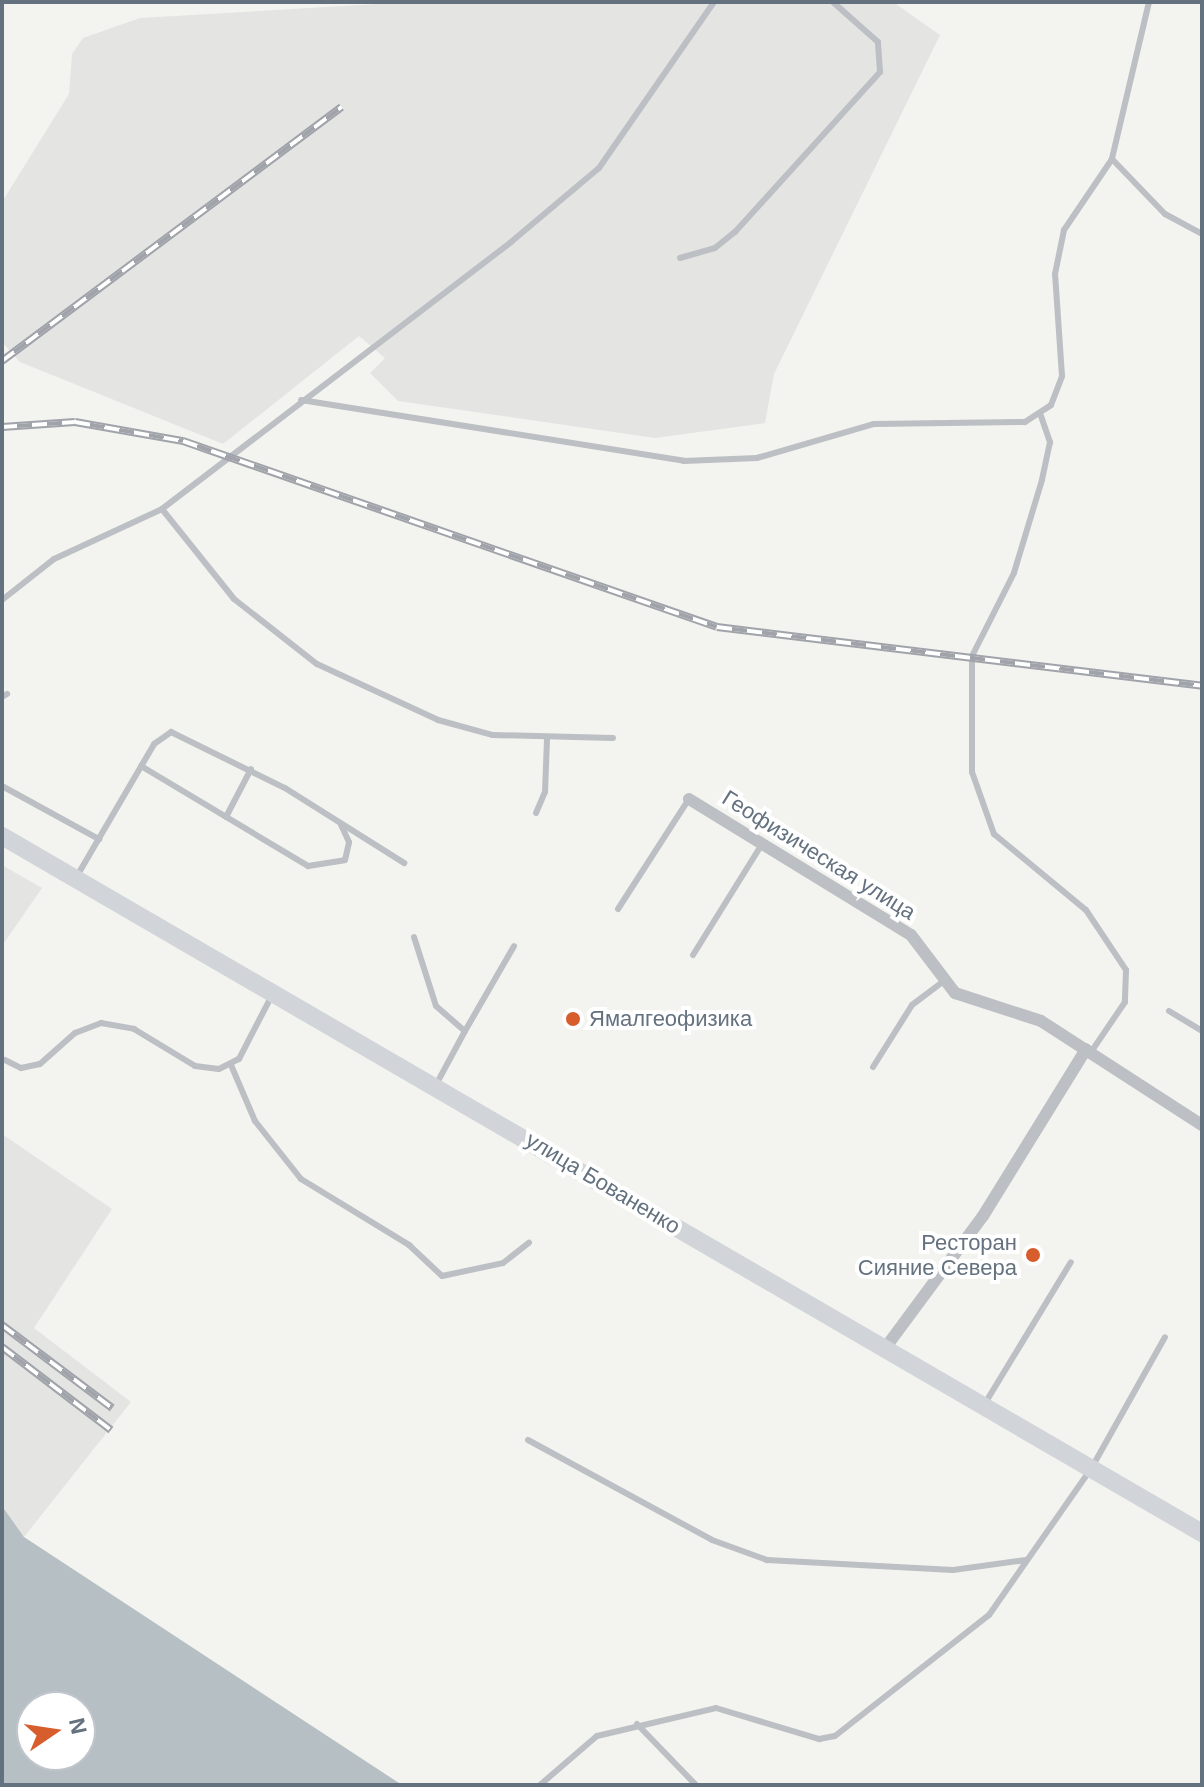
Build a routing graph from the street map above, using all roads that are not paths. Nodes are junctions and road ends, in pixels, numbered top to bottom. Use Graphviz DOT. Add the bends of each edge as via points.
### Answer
graph roads {
  1 [pos="714,2"];
  2 [pos="833,2"];
  3 [pos="1149,2"];
  4 [pos="1112,159"];
  5 [pos="1202,234"];
  6 [pos="680,258"];
  7 [pos="301,400"];
  8 [pos="1041,416"];
  9 [pos="162,509"];
  10 [pos="2,600"];
  11 [pos="613,738"];
  12 [pos="547,740"];
  13 [pos="141,766"];
  14 [pos="251,769"];
  15 [pos="2,786"];
  16 [pos="689,799"];
  17 [pos="536,813"];
  18 [pos="226,817"];
  19 [pos="338,821"];
  20 [pos="2,836"];
  21 [pos="99,839"];
  22 [pos="763,841"];
  23 [pos="404,863"];
  24 [pos="75,879"];
  25 [pos="618,909"];
  26 [pos="414,937"];
  27 [pos="514,946"];
  28 [pos="693,955"];
  29 [pos="942,982"];
  30 [pos="274,990"];
  31 [pos="1169,1011"];
  32 [pos="465,1031"];
  33 [pos="1202,1031"];
  34 [pos="1089,1051"];
  35 [pos="5,1060"];
  36 [pos="231,1065"];
  37 [pos="873,1067"];
  38 [pos="437,1083"];
  39 [pos="1202,1125"];
  40 [pos="529,1243"];
  41 [pos="1071,1262"];
  42 [pos="1165,1337"];
  43 [pos="883,1351"];
  44 [pos="983,1408"];
  45 [pos="528,1440"];
  46 [pos="1091,1469"];
  47 [pos="1202,1533"];
  48 [pos="1027,1560"];
  49 [pos="637,1724"];
  50 [pos="540,1785"];
  51 [pos="696,1785"];
  1 -- 7 [label="lane" via="599,168 447,293"];
  2 -- 6 [label="lane" via="878,42 880,72 735,232 715,248"];
  3 -- 4 [label="lane"];
  4 -- 5 [label="lane" via="1165,214"];
  4 -- 8 [label="lane" via="1064,230 1055,274 1062,376"];
  7 -- 8 [label="lane" via="714,461 780,454 874,424 1012,424"];
  7 -- 9 [label="lane"];
  8 -- 34 [label="lane" via="1050,442 1022,549 972,656 972,772 994,834 1086,910 1126,970 1125,1002"];
  9 -- 10 [label="lane" via="54,559"];
  9 -- 12 [label="lane" via="234,599 317,664 438,720"];
  11 -- 12 [label="lane"];
  12 -- 17 [label="lane" via="545,792"];
  13 -- 14 [label="lane" via="171,732"];
  13 -- 18 [label="lane"];
  13 -- 21 [label="lane"];
  14 -- 18 [label="lane"];
  14 -- 19 [label="lane"];
  15 -- 21 [label="lane"];
  16 -- 22 [label="street, Геофизическая улица"];
  16 -- 25 [label="lane"];
  18 -- 19 [label="lane" via="325,869 349,852"];
  19 -- 23 [label="lane"];
  20 -- 24 [label="street, улица Бованенко"];
  21 -- 24 [label="lane"];
  22 -- 28 [label="lane"];
  22 -- 29 [label="street, Геофизическая улица" via="911,935"];
  24 -- 30 [label="street, улица Бованенко"];
  26 -- 32 [label="lane" via="436,1006"];
  27 -- 32 [label="lane"];
  29 -- 34 [label="street, Геофизическая улица" via="968,1000 1028,1014"];
  29 -- 37 [label="lane" via="912,1005"];
  30 -- 36 [label="lane"];
  30 -- 38 [label="street, улица Бованенко"];
  31 -- 33 [label="lane"];
  32 -- 38 [label="lane"];
  34 -- 39 [label="street, Геофизическая улица"];
  34 -- 43 [label="street" via="983,1216"];
  35 -- 36 [label="lane" via="21,1068 40,1064 75,1033 101,1023 134,1029 195,1066"];
  36 -- 40 [label="lane" via="255,1121 301,1179 409,1245 442,1276 503,1263"];
  38 -- 43 [label="street, улица Бованенко"];
  41 -- 44 [label="lane"];
  42 -- 46 [label="lane"];
  43 -- 44 [label="street, улица Бованенко"];
  44 -- 46 [label="street, улица Бованенко"];
  45 -- 48 [label="lane" via="754,1557 860,1569 953,1570"];
  46 -- 47 [label="street, улица Бованенко"];
  46 -- 48 [label="lane"];
  48 -- 49 [label="lane" via="972,1633 835,1736 819,1739 716,1708"];
  49 -- 50 [label="lane" via="582,1742"];
  49 -- 51 [label="lane"];
}
